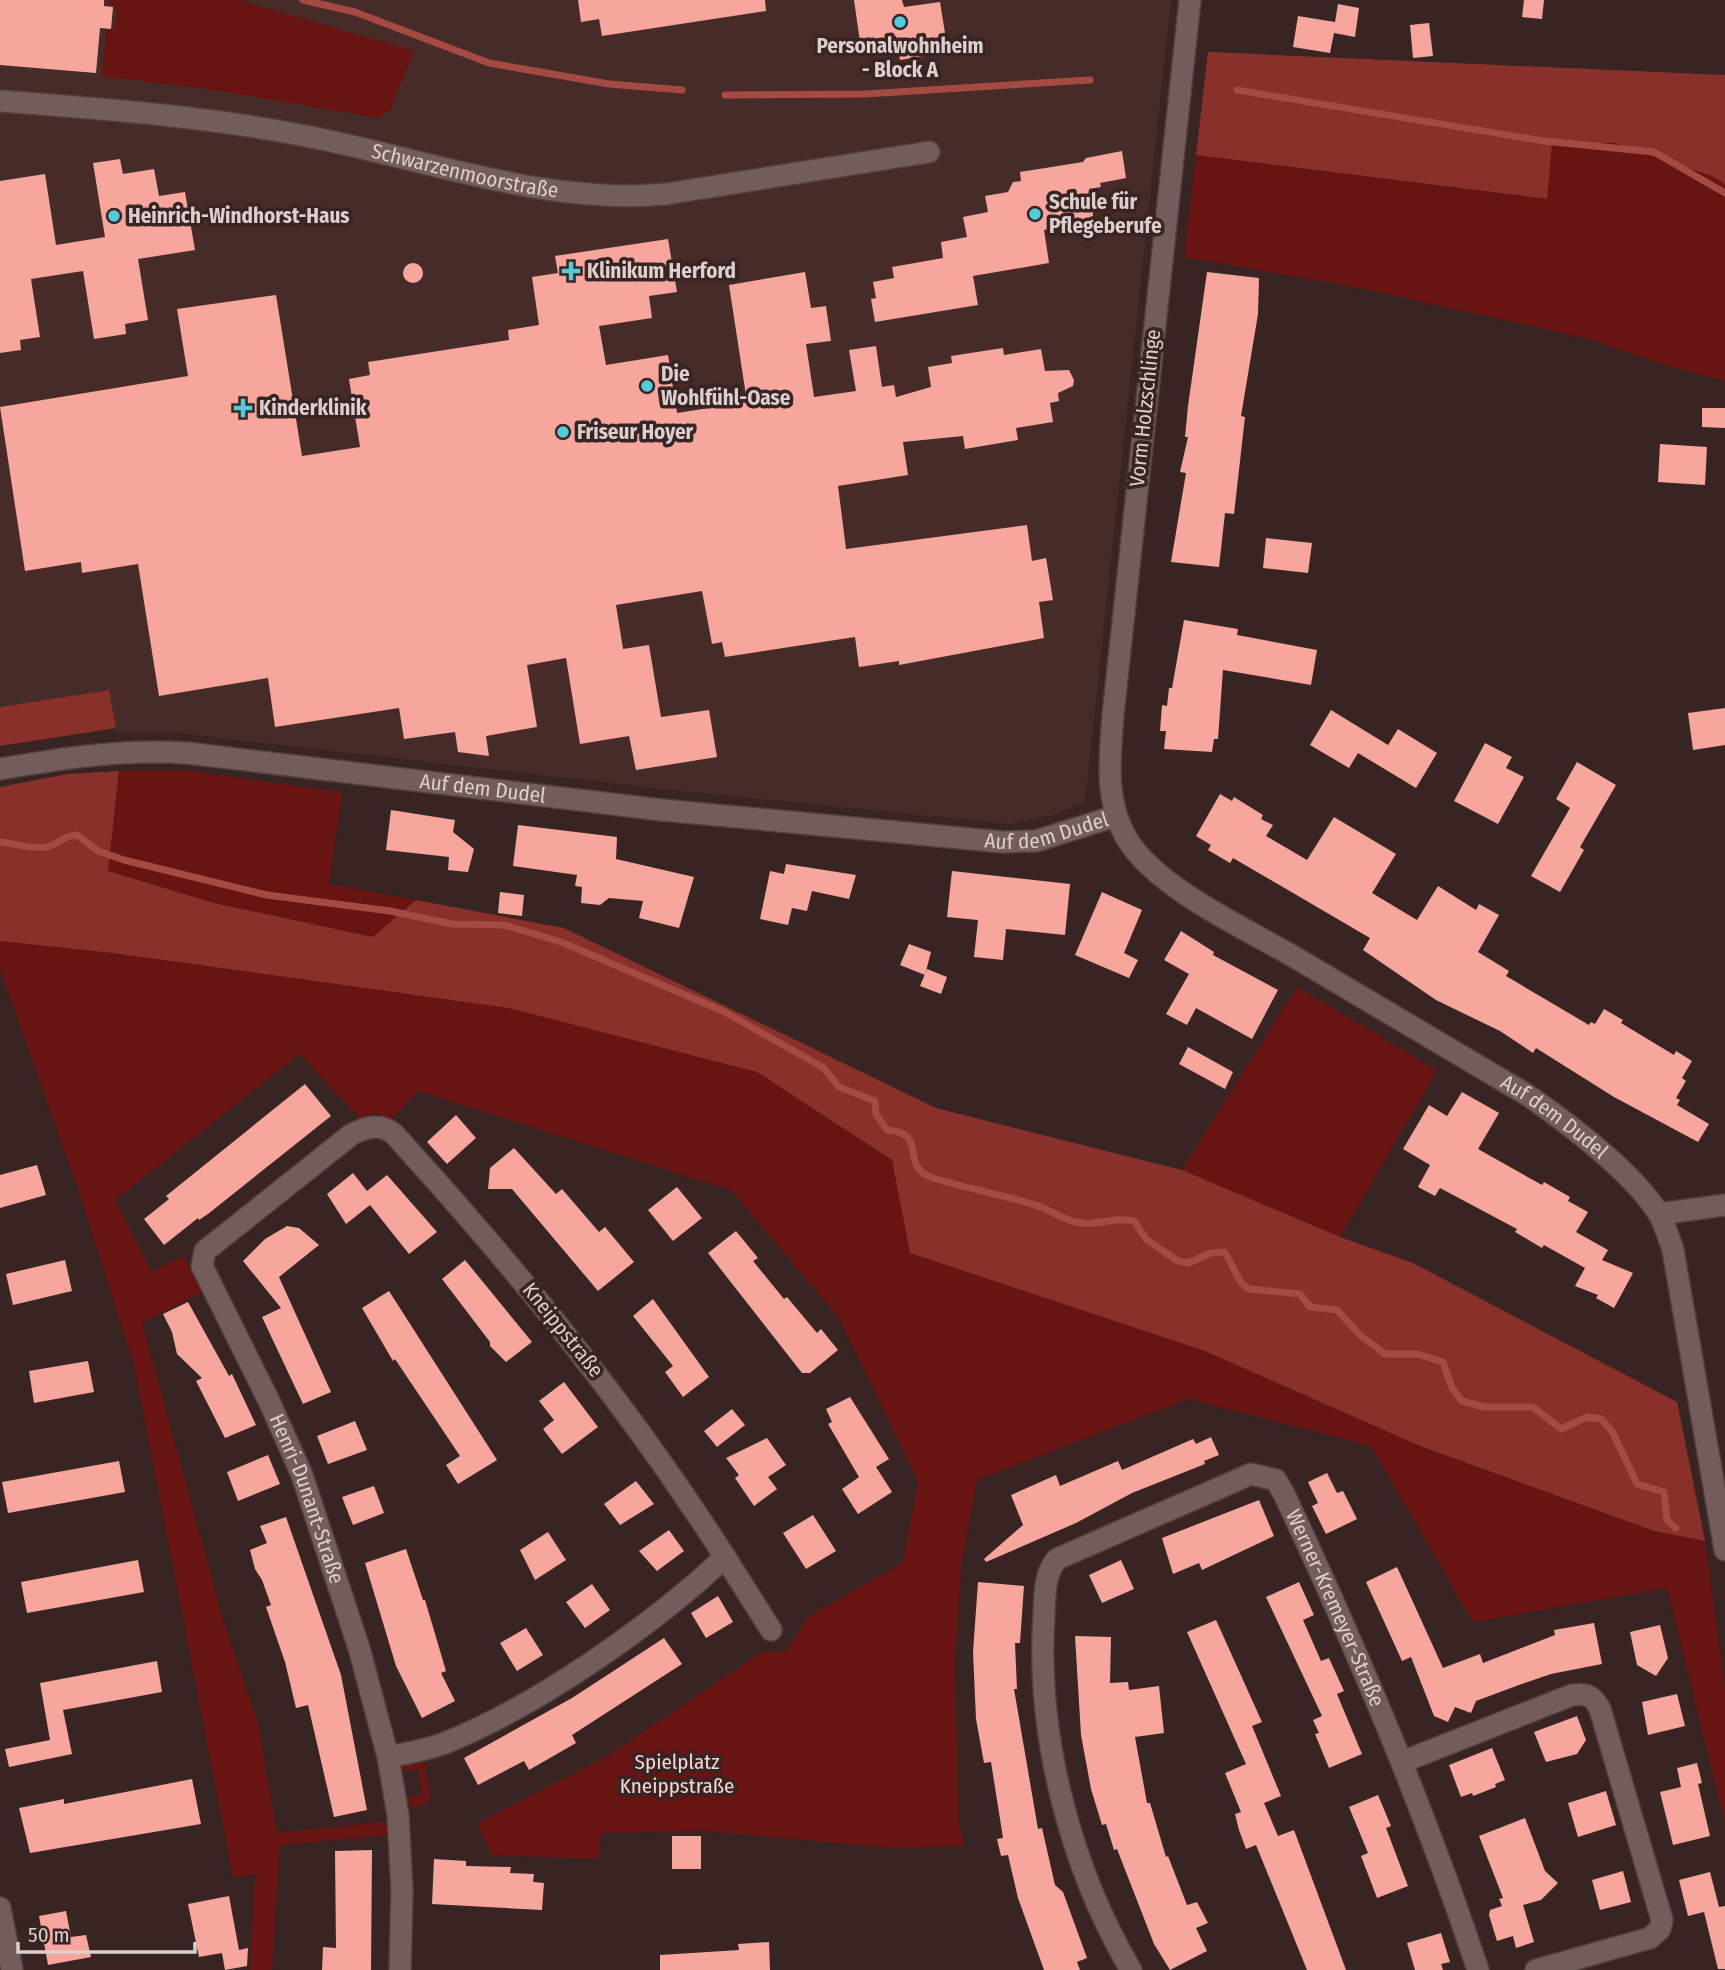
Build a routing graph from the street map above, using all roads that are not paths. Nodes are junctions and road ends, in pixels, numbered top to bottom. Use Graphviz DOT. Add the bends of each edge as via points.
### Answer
graph roads {
  1 [pos="1190,0"];
  2 [pos="0,101"];
  3 [pos="929,152"];
  4 [pos="0,769"];
  5 [pos="1116,816"];
  6 [pos="376,1127"];
  7 [pos="1725,1205"];
  8 [pos="1659,1214"];
  9 [pos="1725,1550"];
  10 [pos="726,1557"];
  11 [pos="771,1630"];
  12 [pos="388,1757"];
  13 [pos="1402,1762"];
  14 [pos="0,1908"];
  15 [pos="12,1970"];
  16 [pos="400,1970"];
  17 [pos="1131,1970"];
  18 [pos="1478,1970"];
  19 [pos="1536,1970"];
  1 -- 5 [label="street, Vorm Holzschlinge" via="1113,715 1110,788"];
  2 -- 3 [label="street, Schwarzenmoorstraße" via="232,123 575,195 622,198"];
  4 -- 5 [label="street, Auf dem Dudel" via="91,754 187,753 662,810 1003,842 1036,841"];
  5 -- 8 [label="street, Auf dem Dudel" via="1150,868 1529,1096 1617,1167"];
  6 -- 10 [label="street, Kneippstraße" via="387,1128 394,1135 570,1337 653,1446"];
  6 -- 12 [label="street, Henri-Dunant-Straße" via="352,1135 215,1243 205,1251 202,1266 302,1475 359,1648"];
  7 -- 8 [label="street"];
  8 -- 9 [label="street, Auf dem Dudel" via="1673,1250"];
  10 -- 11 [label="street, Kneippstraße"];
  10 -- 12 [label="street" via="652,1618 526,1701 446,1743"];
  12 -- 16 [label="street, Henri-Dunant-Straße" via="401,1847"];
  13 -- 17 [label="street, Werner-Kremeyer-Straße" via="1345,1623 1276,1480 1251,1474 1057,1559 1050,1567 1043,1646 1056,1769 1079,1855 1100,1910"];
  13 -- 18 [label="street, Werner-Kremeyer-Straße"];
  13 -- 19 [label="street" via="1572,1695 1594,1699 1662,1920 1650,1938"];
  14 -- 15 [label="street"];
}
